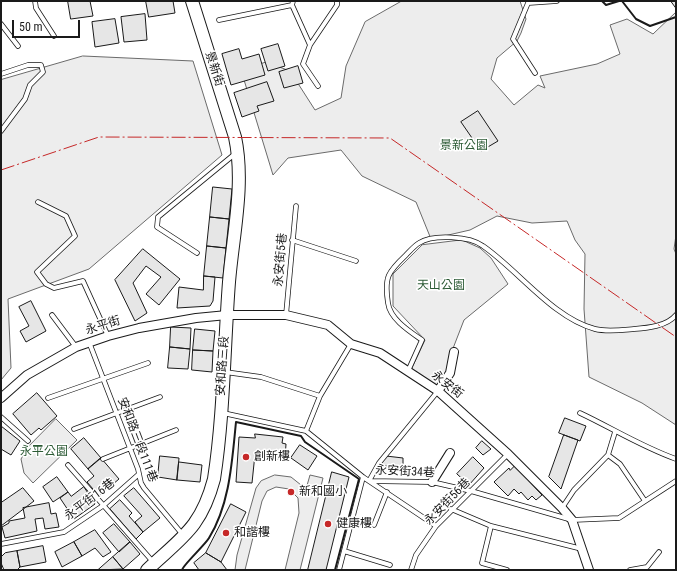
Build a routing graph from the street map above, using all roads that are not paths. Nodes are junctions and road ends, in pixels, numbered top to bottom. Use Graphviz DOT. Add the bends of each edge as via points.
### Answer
graph roads {
  1 [pos="35,1"];
  2 [pos="192,1"];
  3 [pos="337,1"];
  4 [pos="557,1"];
  5 [pos="528,2"];
  6 [pos="292,3"];
  7 [pos="219,20"];
  8 [pos="1,24"];
  9 [pos="54,36"];
  10 [pos="310,45"];
  11 [pos="18,46"];
  12 [pos="535,73"];
  13 [pos="1,74"];
  14 [pos="318,86"];
  15 [pos="1,131"];
  16 [pos="235,137"];
  17 [pos="238,152"];
  18 [pos="38,202"];
  19 [pos="296,206"];
  20 [pos="292,240"];
  21 [pos="197,253"];
  22 [pos="356,261"];
  23 [pos="52,315"];
  24 [pos="227,315"];
  25 [pos="286,315"];
  26 [pos="676,315"];
  27 [pos="108,336"];
  28 [pos="89,342"];
  29 [pos="351,344"];
  30 [pos="76,347"];
  31 [pos="454,352"];
  32 [pos="148,364"];
  33 [pos="223,372"];
  34 [pos="408,372"];
  35 [pos="102,378"];
  36 [pos="438,391"];
  37 [pos="320,396"];
  38 [pos="160,397"];
  39 [pos="1,398"];
  40 [pos="48,398"];
  41 [pos="220,413"];
  42 [pos="580,413"];
  43 [pos="116,414"];
  44 [pos="1,416"];
  45 [pos="74,429"];
  46 [pos="176,430"];
  47 [pos="306,431"];
  48 [pos="615,432"];
  49 [pos="28,441"];
  50 [pos="130,448"];
  51 [pos="450,453"];
  52 [pos="508,454"];
  53 [pos="608,455"];
  54 [pos="103,459"];
  55 [pos="676,460"];
  56 [pos="68,466"];
  57 [pos="139,474"];
  58 [pos="363,477"];
  59 [pos="369,480"];
  60 [pos="676,481"];
  61 [pos="432,482"];
  62 [pos="471,491"];
  63 [pos="387,492"];
  64 [pos="645,501"];
  65 [pos="104,505"];
  66 [pos="562,508"];
  67 [pos="451,509"];
  68 [pos="572,520"];
  69 [pos="374,525"];
  70 [pos="436,526"];
  71 [pos="491,526"];
  72 [pos="184,537"];
  73 [pos="1,544"];
  74 [pos="582,549"];
  75 [pos="344,551"];
  76 [pos="659,552"];
  77 [pos="390,565"];
  78 [pos="154,568"];
  79 [pos="339,570"];
  80 [pos="411,570"];
  81 [pos="507,570"];
  82 [pos="589,570"];
  83 [pos="630,570"];
  1 -- 9 [label="lane" via="36,8"];
  2 -- 16 [label="main road, 景新街"];
  3 -- 10 [label="lane" via="337,5"];
  4 -- 5 [label="lane"];
  5 -- 12 [label="lane" via="513,39"];
  6 -- 7 [label="lane"];
  6 -- 10 [label="lane"];
  8 -- 11 [label="lane"];
  10 -- 14 [label="lane" via="303,64"];
  13 -- 15 [label="lane" via="28,65 41,65 43,72 30,85 25,99"];
  16 -- 17 [label="main road, 安和路三段"];
  17 -- 21 [label="lane" via="158,217 157,227"];
  17 -- 24 [label="main road, 安和路三段" via="238,198"];
  18 -- 27 [label="lane" via="66,216 75,236 37,272 46,284 54,288 83,280"];
  19 -- 20 [label="lane, 永安街5巷"];
  20 -- 22 [label="lane"];
  20 -- 25 [label="lane, 永安街5巷"];
  23 -- 30 [label="lane"];
  24 -- 25 [label="street, 永安街"];
  24 -- 27 [label="street, 永平街" via="189,319"];
  24 -- 33 [label="main road, 安和路三段"];
  25 -- 29 [label="street, 永安街" via="328,325"];
  26 -- 34 [label="lane" via="672,320 648,328 595,329 551,305 482,245 463,237 443,237 420,242 389,271 386,290 388,306 401,325 422,340"];
  27 -- 28 [label="street, 永平街"];
  28 -- 30 [label="street, 永平街"];
  28 -- 35 [label="lane, 安和路三段111巷"];
  29 -- 34 [label="street, 永安街" via="380,353"];
  29 -- 37 [label="lane"];
  30 -- 39 [label="street, 永平街" via="27,375"];
  31 -- 36 [label="street" via="450,373"];
  32 -- 35 [label="lane"];
  33 -- 37 [label="lane" via="261,377"];
  33 -- 41 [label="main road, 安和路三段"];
  34 -- 36 [label="street, 永安街"];
  35 -- 40 [label="lane"];
  35 -- 43 [label="lane, 安和路三段111巷"];
  36 -- 52 [label="street, 永安街"];
  36 -- 59 [label="lane, 永安街34巷" via="379,463"];
  37 -- 47 [label="lane"];
  38 -- 43 [label="lane"];
  41 -- 47 [label="lane"];
  41 -- 72 [label="main road, 安和路三段" via="217,460 209,498 202,514"];
  42 -- 48 [label="lane" via="609,426"];
  43 -- 45 [label="lane"];
  43 -- 50 [label="lane, 安和路三段111巷"];
  44 -- 49 [label="lane"];
  46 -- 50 [label="lane"];
  47 -- 58 [label="lane"];
  48 -- 53 [label="lane"];
  48 -- 55 [label="lane"];
  50 -- 54 [label="lane"];
  50 -- 57 [label="lane, 安和路三段111巷"];
  51 -- 61 [label="street"];
  52 -- 62 [label="lane, 永安街56巷"];
  52 -- 66 [label="street, 永安街"];
  53 -- 64 [label="lane" via="620,464"];
  53 -- 66 [label="lane" via="574,490"];
  56 -- 65 [label="lane"];
  57 -- 65 [label="lane, 永平街16巷"];
  57 -- 72 [label="lane, 安和路三段111巷" via="144,488"];
  58 -- 59 [label="lane"];
  58 -- 75 [label="lane"];
  59 -- 61 [label="lane, 永安街34巷"];
  59 -- 63 [label="lane"];
  60 -- 64 [label="lane, 永安街34巷"];
  61 -- 62 [label="lane, 永安街34巷"];
  62 -- 67 [label="lane, 永安街56巷"];
  62 -- 68 [label="lane, 永安街34巷"];
  63 -- 69 [label="lane"];
  63 -- 70 [label="lane"];
  64 -- 68 [label="lane, 永安街34巷" via="619,518"];
  65 -- 73 [label="lane, 永平街16巷" via="64,532"];
  65 -- 78 [label="lane"];
  66 -- 68 [label="street, 永安街"];
  67 -- 70 [label="lane, 永安街56巷"];
  67 -- 71 [label="lane"];
  68 -- 74 [label="street, 永安街"];
  70 -- 80 [label="lane, 永安街56巷" via="416,555"];
  71 -- 74 [label="lane"];
  71 -- 81 [label="lane" via="482,563"];
  72 -- 78 [label="main road, 安和路三段"];
  74 -- 82 [label="street, 永安街"];
  75 -- 77 [label="lane"];
  75 -- 79 [label="lane"];
  76 -- 83 [label="lane" via="647,567"];
}
